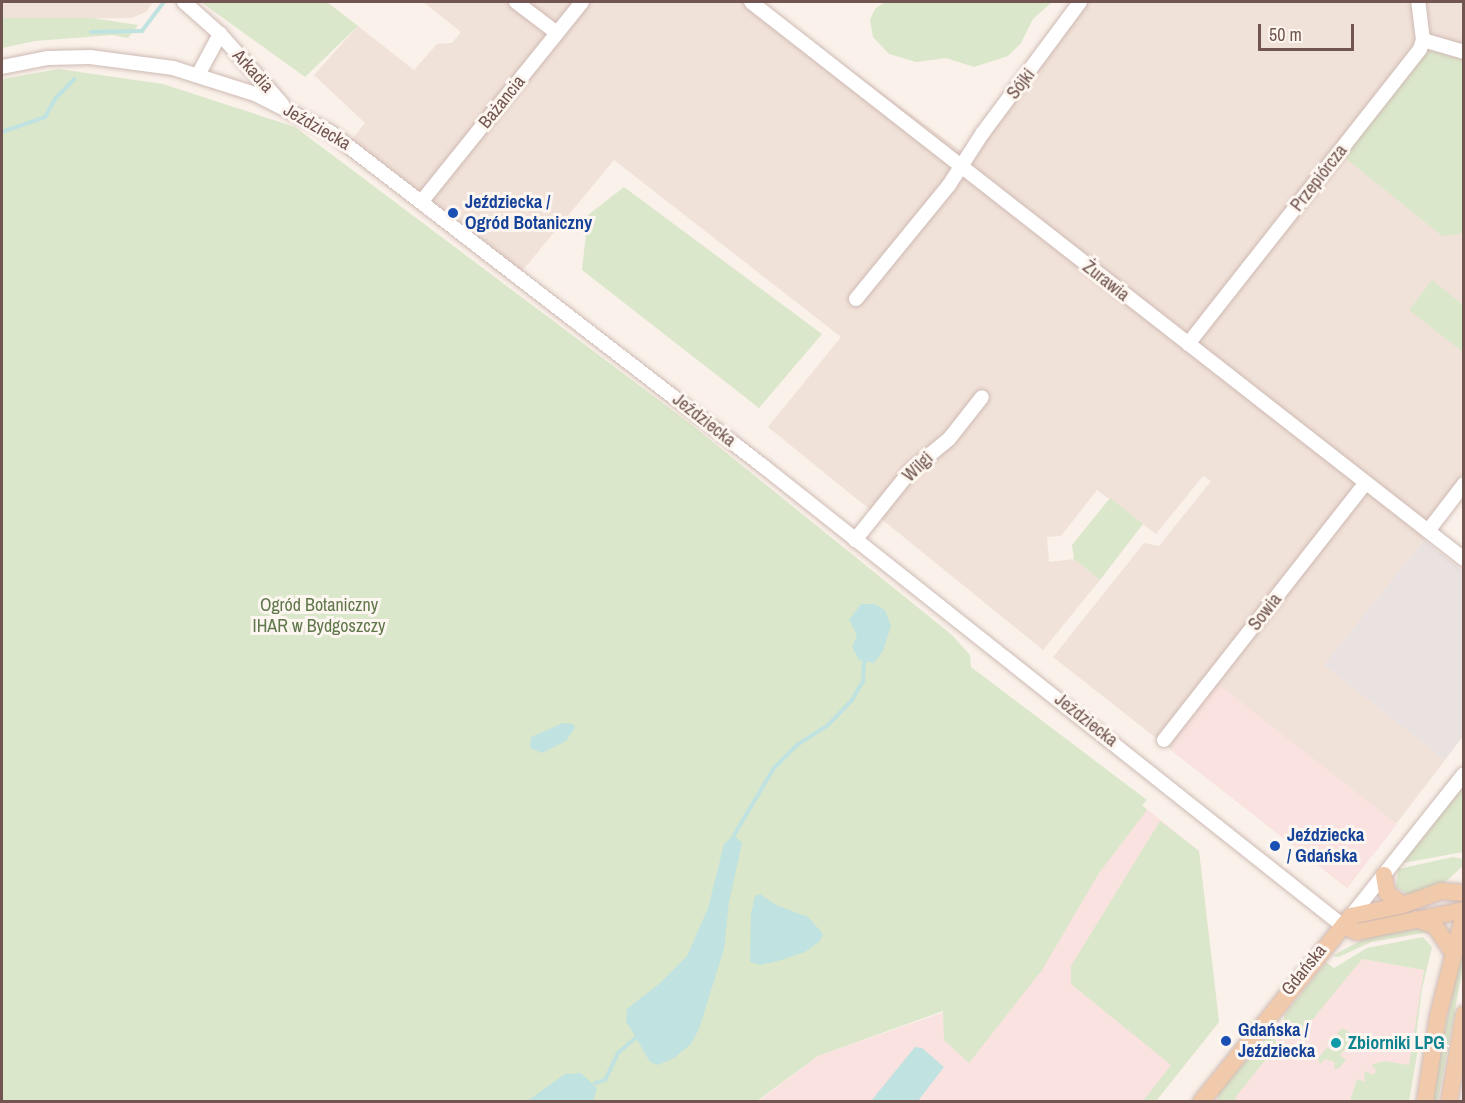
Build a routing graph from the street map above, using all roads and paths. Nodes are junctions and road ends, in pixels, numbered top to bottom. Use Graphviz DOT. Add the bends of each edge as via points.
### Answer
graph roads {
  1 [pos="184,2"];
  2 [pos="516,2"];
  3 [pos="582,2"];
  4 [pos="751,2"];
  5 [pos="1080,2"];
  6 [pos="1418,2"];
  7 [pos="557,33"];
  8 [pos="220,34"];
  9 [pos="1423,40"];
  10 [pos="1464,52"];
  11 [pos="2,67"];
  12 [pos="198,75"];
  13 [pos="285,107"];
  14 [pos="960,164"];
  15 [pos="422,201"];
  16 [pos="856,299"];
  17 [pos="1188,344"];
  18 [pos="982,398"];
  19 [pos="1365,484"];
  20 [pos="1464,484"];
  21 [pos="1428,531"];
  22 [pos="855,540"];
  23 [pos="1464,559"];
  24 [pos="1164,740"];
  25 [pos="1464,774"];
  26 [pos="1384,875"];
  27 [pos="1464,893"];
  28 [pos="1402,905"];
  29 [pos="1464,912"];
  30 [pos="1415,919"];
  31 [pos="1347,921"];
  32 [pos="1453,953"];
  33 [pos="1464,1014"];
  34 [pos="1201,1101"];
  35 [pos="1425,1101"];
  36 [pos="1449,1101"];
  1 -- 8 [label="street, Arkadia"];
  2 -- 7 [label="street"];
  3 -- 7 [label="street, Bażancia"];
  4 -- 14 [label="street, Żurawia"];
  5 -- 14 [label="street, Sójki"];
  6 -- 9 [label="street"];
  7 -- 15 [label="street, Bażancia"];
  8 -- 12 [label="street, Arkadia"];
  8 -- 13 [label="street, Arkadia"];
  9 -- 10 [label="street"];
  9 -- 17 [label="street, Przepiórcza"];
  11 -- 12 [label="street, Jeździecka" via="48,58 90,57 142,62"];
  12 -- 13 [label="street, Jeździecka"];
  13 -- 15 [label="street, Jeździecka" via="348,144"];
  14 -- 16 [label="street, Sójki" via="949,185"];
  14 -- 17 [label="street, Żurawia"];
  15 -- 22 [label="street, Jeździecka"];
  17 -- 19 [label="street, Żurawia"];
  18 -- 22 [label="street, Wilgi" via="949,439 911,470"];
  19 -- 21 [label="street, Żurawia"];
  19 -- 24 [label="street, Sowia"];
  20 -- 21 [label="street"];
  21 -- 23 [label="street, Żurawia"];
  22 -- 31 [label="street, Jeździecka"];
  25 -- 26 [label="street, Gdańska"];
  26 -- 28 [label="main road" via="1387,893"];
  26 -- 31 [label="street, Gdańska"];
  27 -- 28 [label="main road" via="1437,892"];
  28 -- 31 [label="main road"];
  29 -- 30 [label="main road"];
  29 -- 32 [label="main road"];
  30 -- 31 [label="main road" via="1357,932"];
  30 -- 32 [label="main road" via="1435,926"];
  31 -- 34 [label="main road, Gdańska"];
  32 -- 35 [label="main road"];
  33 -- 36 [label="main road"];
}
